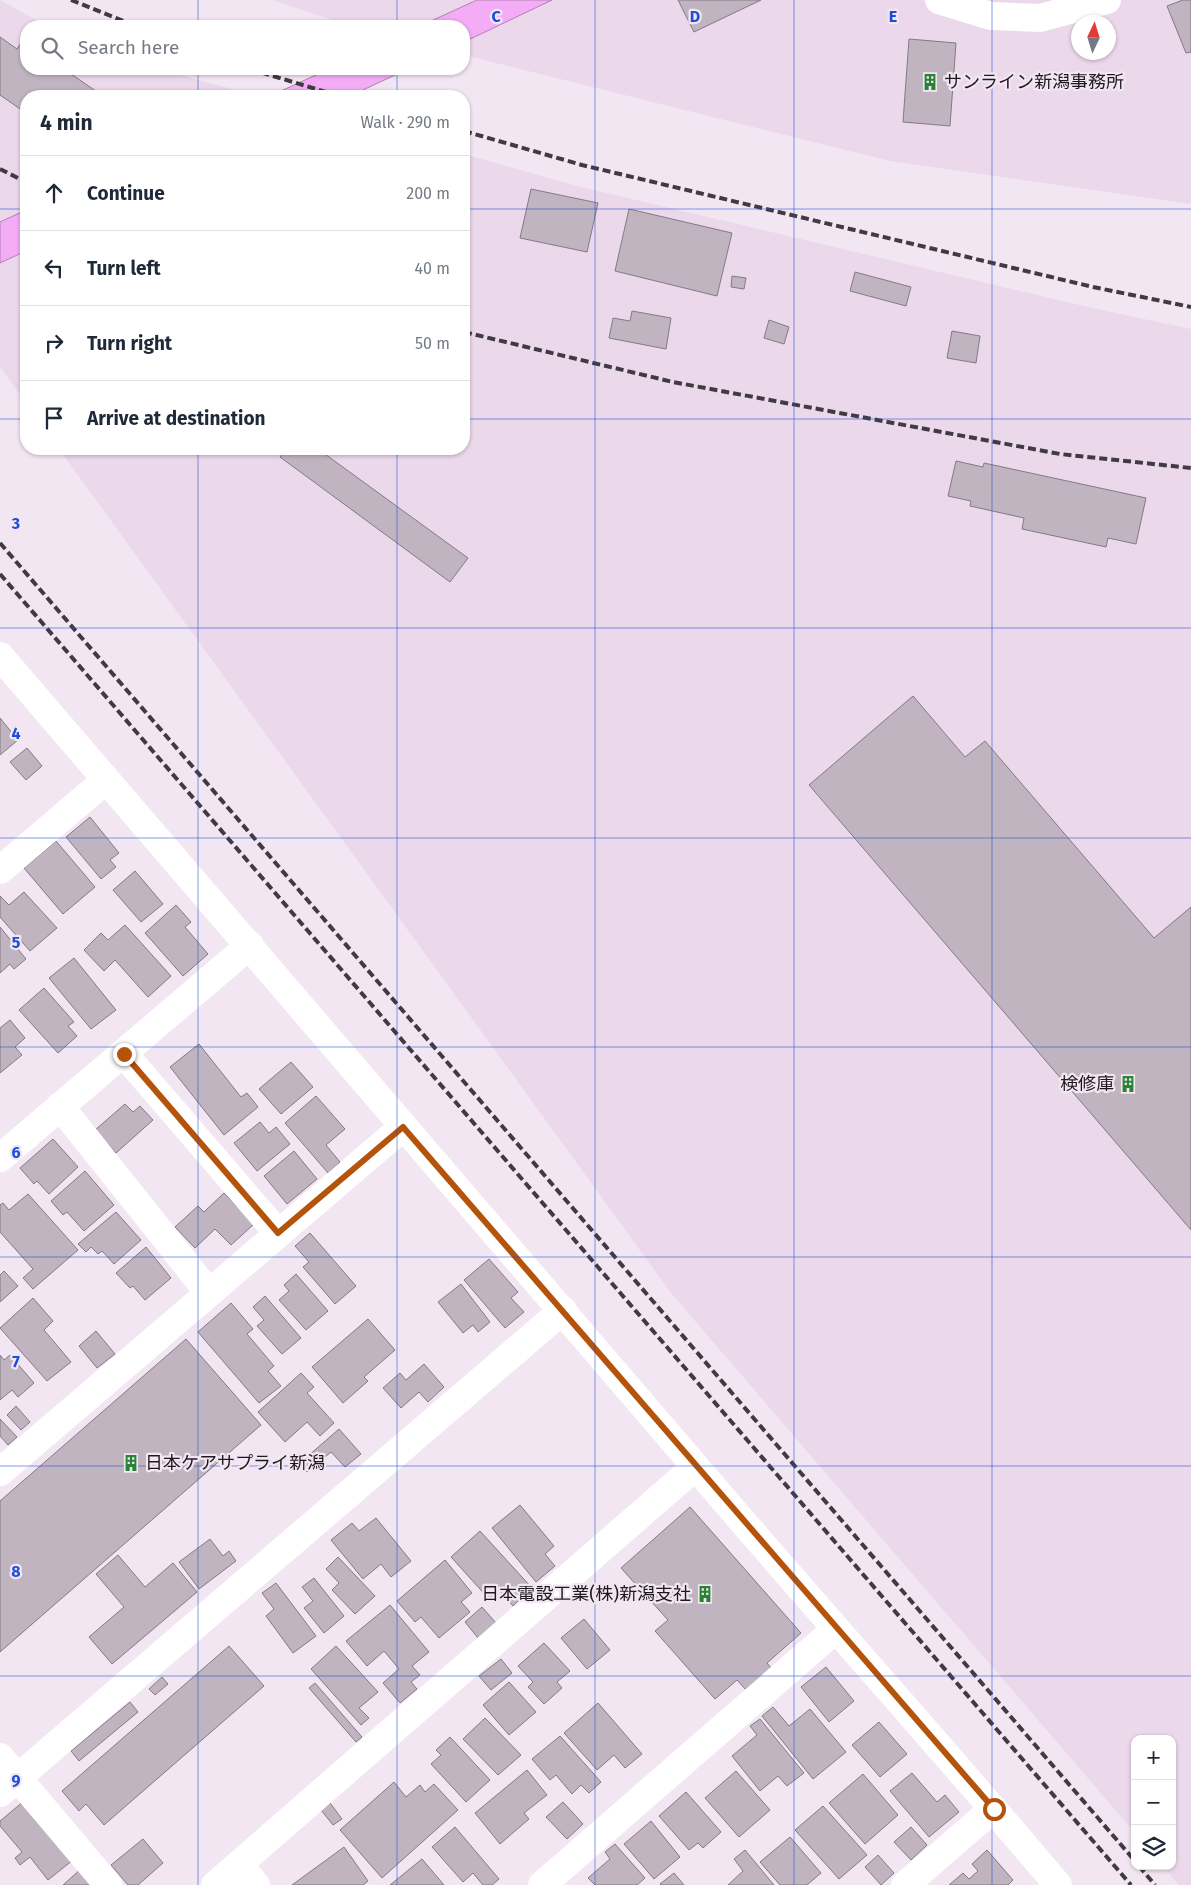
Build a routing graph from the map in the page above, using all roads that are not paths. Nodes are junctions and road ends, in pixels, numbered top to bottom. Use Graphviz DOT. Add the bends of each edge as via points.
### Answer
graph roads {
  1 [pos="939,0"];
  2 [pos="1107,0"];
  3 [pos="0,656"];
  4 [pos="106,780"];
  5 [pos="0,870"];
  6 [pos="250,945"];
  7 [pos="124,1054"];
  8 [pos="60,1106"];
  9 [pos="403,1127"];
  10 [pos="0,1158"];
  11 [pos="278,1233"];
  12 [pos="209,1293"];
  13 [pos="563,1310"];
  14 [pos="695,1467"];
  15 [pos="0,1472"];
  16 [pos="836,1629"];
  17 [pos="0,1757"];
  18 [pos="9,1786"];
  19 [pos="994,1809"];
  20 [pos="248,1875"];
  21 [pos="108,1885"];
  22 [pos="215,1885"];
  23 [pos="542,1885"];
  24 [pos="905,1885"];
  25 [pos="1058,1885"];
  1 -- 2 [label="street" via="990,16 1040,18"];
  3 -- 4 [label="street"];
  4 -- 5 [label="street"];
  4 -- 6 [label="street"];
  6 -- 7 [label="street"];
  6 -- 9 [label="street"];
  7 -- 8 [label="street"];
  7 -- 11 [label="street"];
  8 -- 10 [label="street"];
  8 -- 12 [label="street"];
  9 -- 11 [label="street"];
  9 -- 13 [label="street"];
  11 -- 12 [label="street"];
  12 -- 15 [label="street"];
  13 -- 14 [label="street"];
  13 -- 18 [label="street"];
  14 -- 16 [label="street"];
  14 -- 20 [label="street"];
  16 -- 19 [label="street"];
  16 -- 23 [label="street"];
  17 -- 18 [label="street"];
  18 -- 21 [label="street"];
  19 -- 24 [label="street"];
  19 -- 25 [label="street"];
  20 -- 22 [label="street"];
}
